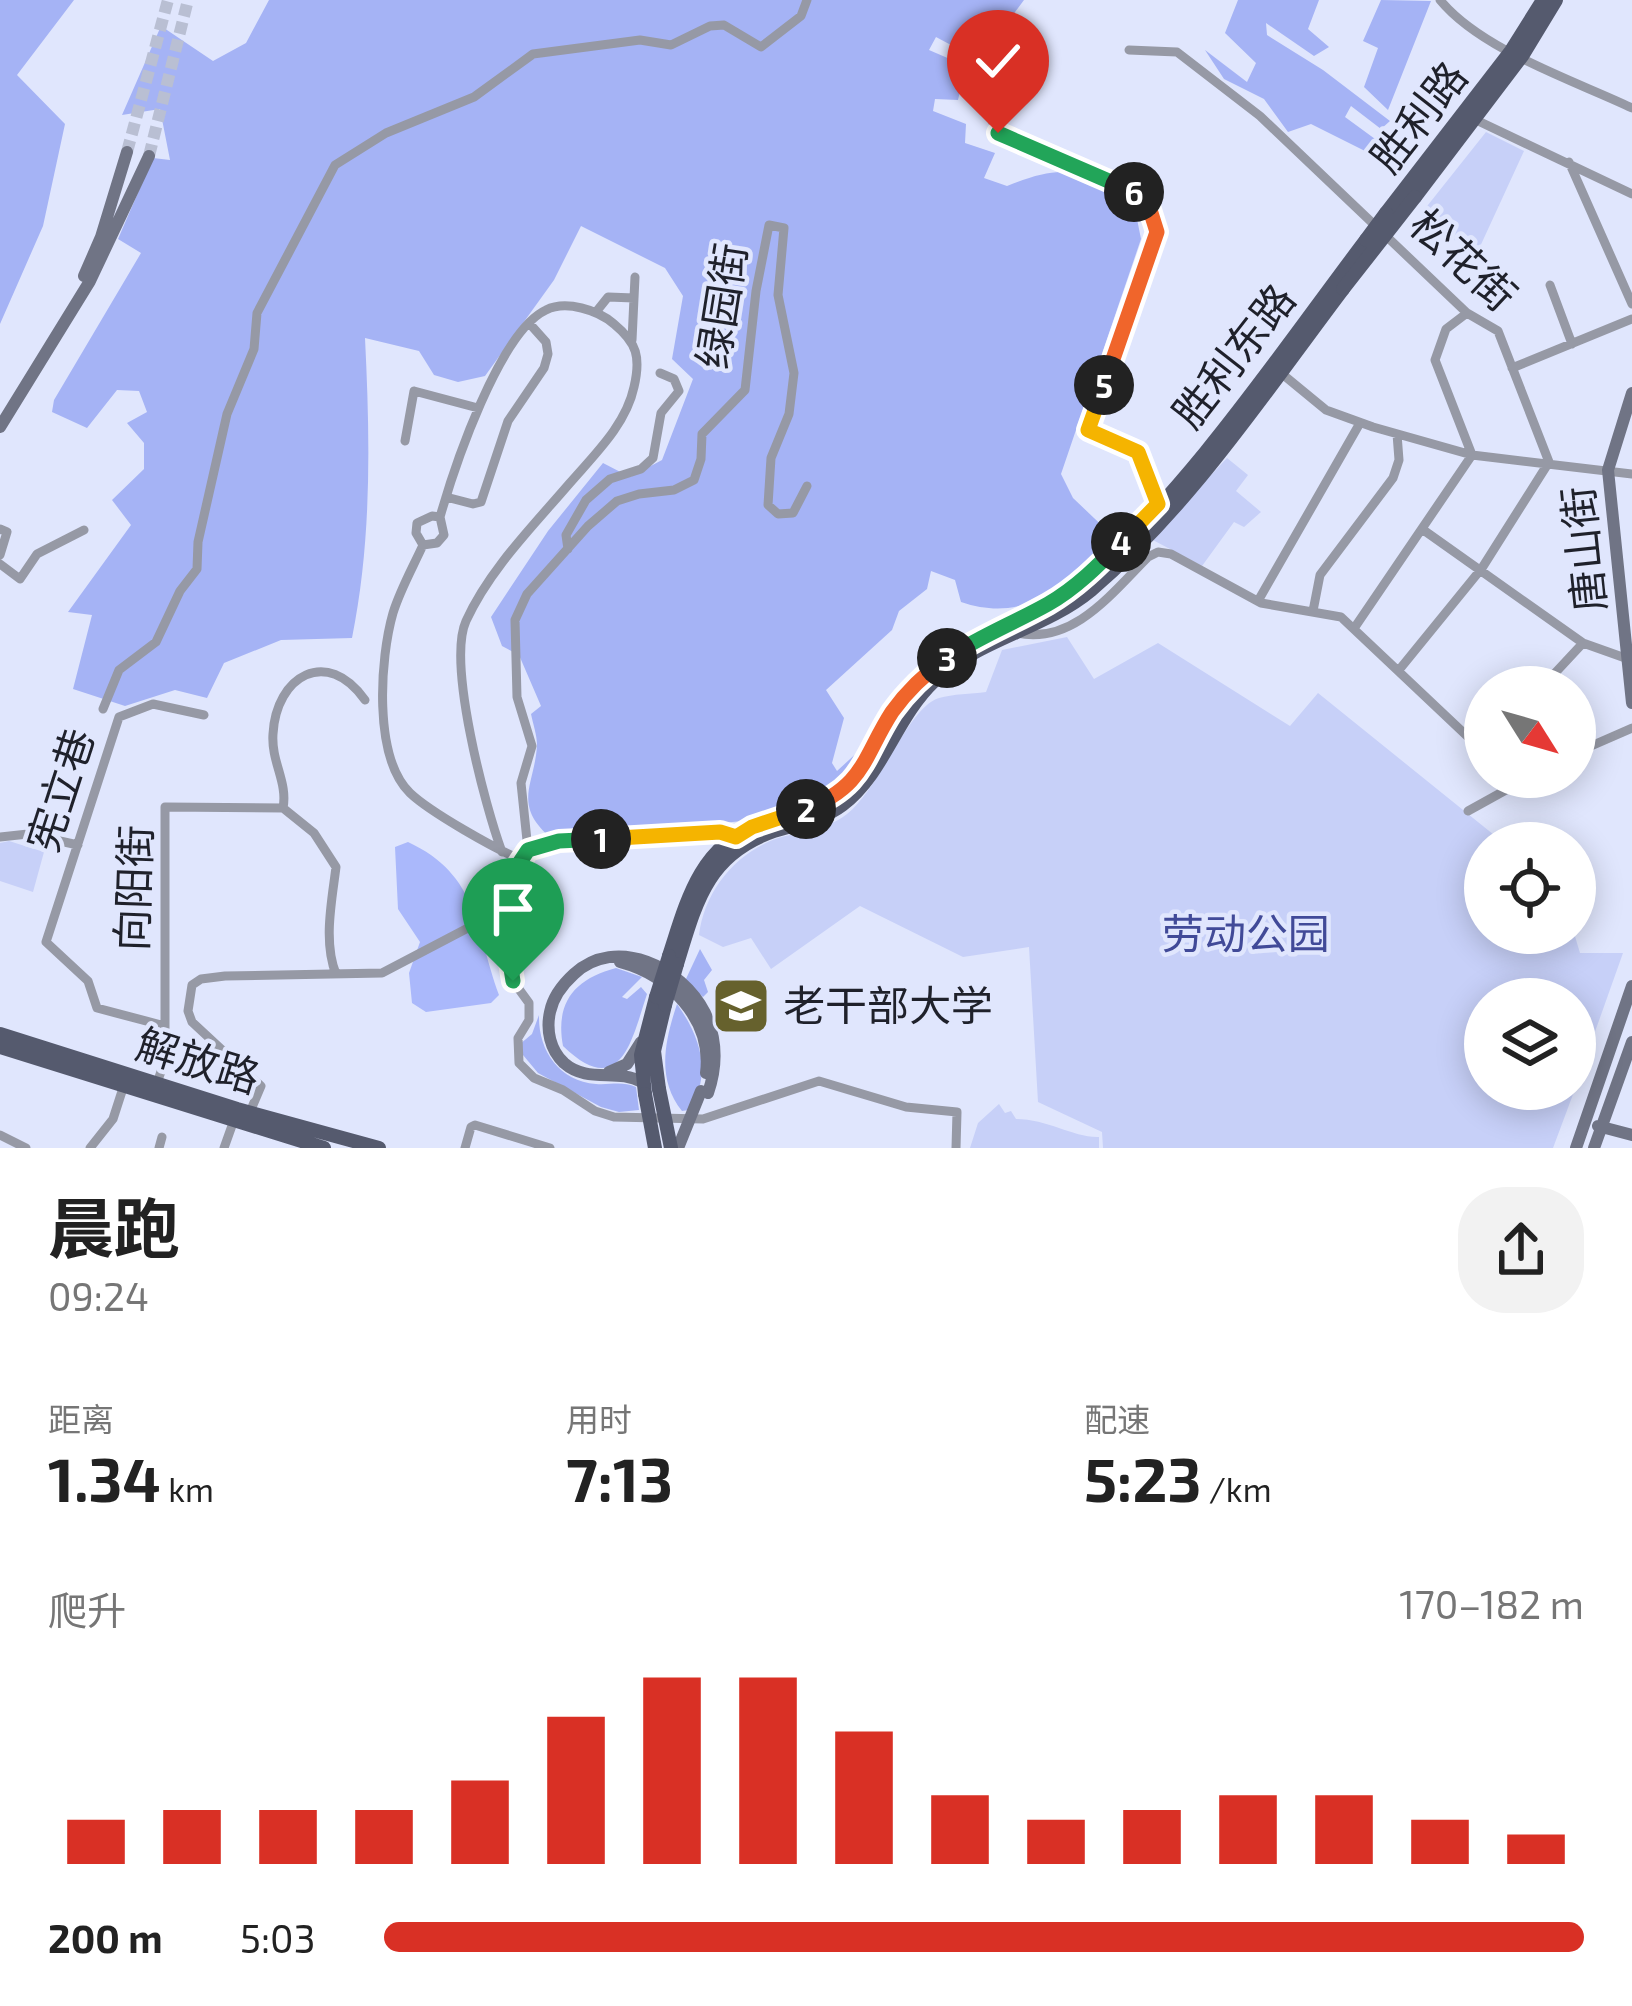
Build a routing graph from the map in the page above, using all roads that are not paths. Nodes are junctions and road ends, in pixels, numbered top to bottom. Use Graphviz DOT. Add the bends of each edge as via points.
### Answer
graph roads {
  1 [pos="807,0"];
  2 [pos="1440,0"];
  3 [pos="1543,0"];
  4 [pos="1556,0"];
  5 [pos="1129,50"];
  6 [pos="1516,53"];
  7 [pos="981,73"];
  8 [pos="1632,108"];
  9 [pos="1469,117"];
  10 [pos="127,152"];
  11 [pos="149,157"];
  12 [pos="1569,162"];
  13 [pos="1632,194"];
  14 [pos="1386,213"];
  15 [pos="634,277"];
  16 [pos="1550,285"];
  17 [pos="634,298"];
  18 [pos="1632,304"];
  19 [pos="596,312"];
  20 [pos="1466,313"];
  21 [pos="1632,319"];
  22 [pos="529,323"];
  23 [pos="632,340"];
  24 [pos="1572,344"];
  25 [pos="1512,368"];
  26 [pos="1280,372"];
  27 [pos="660,374"];
  28 [pos="1632,393"];
  29 [pos="478,408"];
  30 [pos="0,413"];
  31 [pos="1360,423"];
  32 [pos="0,427"];
  33 [pos="1397,434"];
  34 [pos="405,441"];
  35 [pos="1472,455"];
  36 [pos="1549,463"];
  37 [pos="1608,470"];
  38 [pos="1632,474"];
  39 [pos="806,486"];
  40 [pos="446,497"];
  41 [pos="1158,504"];
  42 [pos="440,517"];
  43 [pos="0,529"];
  44 [pos="1422,529"];
  45 [pos="84,530"];
  46 [pos="423,545"];
  47 [pos="568,549"];
  48 [pos="0,560"];
  49 [pos="1482,568"];
  50 [pos="1258,601"];
  51 [pos="1313,611"];
  52 [pos="1355,627"];
  53 [pos="1017,633"];
  54 [pos="1583,643"];
  55 [pos="1628,659"];
  56 [pos="1562,666"];
  57 [pos="1399,670"];
  58 [pos="365,700"];
  59 [pos="1632,703"];
  60 [pos="103,709"];
  61 [pos="204,715"];
  62 [pos="1632,728"];
  63 [pos="1464,731"];
  64 [pos="1596,744"];
  65 [pos="1487,798"];
  66 [pos="283,808"];
  67 [pos="1468,811"];
  68 [pos="0,837"];
  69 [pos="736,837"];
  70 [pos="78,845"];
  71 [pos="502,852"];
  72 [pos="525,855"];
  73 [pos="508,907"];
  74 [pos="673,960"];
  75 [pos="336,974"];
  76 [pos="1632,986"];
  77 [pos="660,1001"];
  78 [pos="165,1026"];
  79 [pos="0,1034"];
  80 [pos="644,1036"];
  81 [pos="1632,1042"];
  82 [pos="0,1047"];
  83 [pos="126,1080"];
  84 [pos="158,1083"];
  85 [pos="648,1089"];
  86 [pos="705,1092"];
  87 [pos="240,1114"];
  88 [pos="682,1118"];
  89 [pos="1586,1122"];
  90 [pos="1601,1127"];
  91 [pos="0,1135"];
  92 [pos="1632,1135"];
  93 [pos="351,1145"];
  94 [pos="26,1148"];
  95 [pos="90,1148"];
  96 [pos="224,1148"];
  97 [pos="323,1148"];
  98 [pos="379,1148"];
  99 [pos="465,1148"];
  100 [pos="550,1148"];
  101 [pos="654,1148"];
  102 [pos="678,1148"];
  103 [pos="956,1148"];
  104 [pos="1579,1148"];
  105 [pos="1594,1148"];
  1 -- 60 [label="street" via="801,16 761,47 710,26 671,45 640,40 533,54 474,97 386,133 335,165 257,313 254,349 227,414 197,568 156,642 119,670"];
  2 -- 6 [label="street"];
  3 -- 6 [label="main road, 胜利路"];
  4 -- 6 [label="main road, 胜利路"];
  5 -- 20 [label="street, 松花街" via="1178,52 1260,116"];
  6 -- 8 [label="street"];
  6 -- 9 [label="main road, 胜利路"];
  7 -- 41 [label="street" via="998,133 1146,197 1157,232 1088,430 1138,452"];
  9 -- 12 [label="street"];
  9 -- 14 [label="main road, 胜利路"];
  9 -- 26 [label="main road, 胜利路, bridge"];
  10 -- 30 [label="main road" via="89,266"];
  11 -- 32 [label="main road" via="90,280"];
  12 -- 13 [label="street"];
  12 -- 18 [label="street"];
  14 -- 41 [label="main road, 胜利东路, bridge"];
  15 -- 17 [label="street"];
  16 -- 24 [label="street"];
  17 -- 19 [label="street" via="608,297"];
  17 -- 23 [label="street"];
  19 -- 22 [label="street" via="548,308"];
  19 -- 23 [label="street"];
  20 -- 25 [label="street, 松花街" via="1498,331"];
  20 -- 35 [label="street" via="1446,329 1435,361"];
  21 -- 24 [label="street"];
  22 -- 29 [label="street"];
  22 -- 40 [label="street" via="548,354 508,421 481,502"];
  23 -- 71 [label="street" via="639,356 630,405 487,586 460,641 465,700"];
  24 -- 25 [label="street"];
  25 -- 36 [label="street, 松花街"];
  26 -- 31 [label="street" via="1326,410"];
  26 -- 53 [label="main road, 胜利路" via="1197,480 1114,568 1070,605"];
  27 -- 47 [label="street" via="679,391 661,413 653,458 586,500 566,535"];
  28 -- 37 [label="main road, 唐山街"];
  29 -- 34 [label="street" via="414,391"];
  29 -- 40 [label="street"];
  31 -- 33 [label="street"];
  31 -- 50 [label="street"];
  33 -- 35 [label="street"];
  33 -- 51 [label="street" via="1394,478 1320,575"];
  35 -- 36 [label="street"];
  35 -- 44 [label="street"];
  36 -- 37 [label="street"];
  36 -- 49 [label="street"];
  37 -- 38 [label="street"];
  37 -- 55 [label="main road, 唐山街"];
  39 -- 47 [label="street, 绿园街" via="793,513 768,505 771,458 794,373 778,295 784,228 769,225 745,390 702,434 694,480 617,501"];
  40 -- 42 [label="street"];
  41 -- 69 [label="main road, 胜利东路" via="1088,576 916,683 854,780 819,804"];
  42 -- 46 [label="street" via="444,535"];
  42 -- 46 [label="street" via="417,523"];
  43 -- 48 [label="street" via="7,532"];
  44 -- 49 [label="street"];
  44 -- 52 [label="street"];
  45 -- 48 [label="street" via="37,554 20,579"];
  46 -- 71 [label="street" via="384,654 388,746 408,792"];
  47 -- 72 [label="street, 绿园街" via="515,620 517,697 532,746 521,782"];
  49 -- 54 [label="street"];
  49 -- 57 [label="street"];
  50 -- 51 [label="street"];
  50 -- 53 [label="street" via="1158,552 1058,633"];
  51 -- 52 [label="street"];
  52 -- 57 [label="street"];
  53 -- 74 [label="main road, 胜利路" via="936,679 844,804 747,842 718,866"];
  54 -- 55 [label="street"];
  54 -- 56 [label="street"];
  55 -- 59 [label="main road, 唐山街"];
  57 -- 63 [label="street"];
  58 -- 66 [label="street" via="332,674 302,675 288,685 272,736"];
  61 -- 70 [label="street, 宪立巷" via="153,704 119,717"];
  62 -- 64 [label="street"];
  65 -- 67 [label="street"];
  66 -- 75 [label="street" via="314,833 336,867"];
  66 -- 78 [label="street, 向阳街" via="166,807"];
  68 -- 70 [label="street"];
  69 -- 72 [label="street" via="582,839"];
  69 -- 74 [label="main road, 胜利东路" via="692,884"];
  70 -- 78 [label="street, 宪立巷" via="46,942 88,981 98,1008"];
  71 -- 72 [label="street"];
  72 -- 73 [label="street" via="508,880"];
  73 -- 75 [label="street" via="382,973"];
  73 -- 88 [label="street" via="513,981 529,1003 519,1063 595,1111"];
  74 -- 77 [label="main road, 胜利东路, bridge"];
  75 -- 87 [label="street" via="225,976 192,985 193,1022 262,1086"];
  76 -- 89 [label="main road"];
  77 -- 80 [label="main road, 胜利东路"];
  77 -- 85 [label="main road, 胜利东路"];
  78 -- 84 [label="street, 向阳街"];
  79 -- 83 [label="main road, 解放路"];
  80 -- 85 [label="main road, 胜利东路"];
  80 -- 86 [label="main road" via="618,1070 586,1070 560,1048 556,1012 593,968 622,962 652,975 698,1022"];
  81 -- 90 [label="main road"];
  82 -- 83 [label="main road, 解放路"];
  83 -- 84 [label="main road, 解放路"];
  83 -- 87 [label="main road, 解放路"];
  83 -- 95 [label="street" via="113,1119"];
  84 -- 87 [label="main road, 解放路"];
  85 -- 86 [label="main road" via="629,1076 584,1075 550,1044 557,993 593,961 614,955 649,962 692,995 715,1048"];
  85 -- 101 [label="main road, bridge"];
  85 -- 102 [label="main road, 胜利东路, bridge"];
  86 -- 102 [label="main road, bridge"];
  87 -- 93 [label="main road, 解放路"];
  87 -- 96 [label="street"];
  87 -- 97 [label="main road, 解放路"];
  88 -- 101 [label="street" via="676,1135"];
  88 -- 103 [label="street" via="703,1119 819,1081 906,1107 957,1112"];
  89 -- 90 [label="main road"];
  89 -- 104 [label="main road"];
  90 -- 92 [label="main road"];
  90 -- 104 [label="main road"];
  90 -- 105 [label="main road"];
  91 -- 94 [label="street"];
  93 -- 98 [label="main road, 解放路"];
  99 -- 100 [label="street" via="475,1125"];
}
